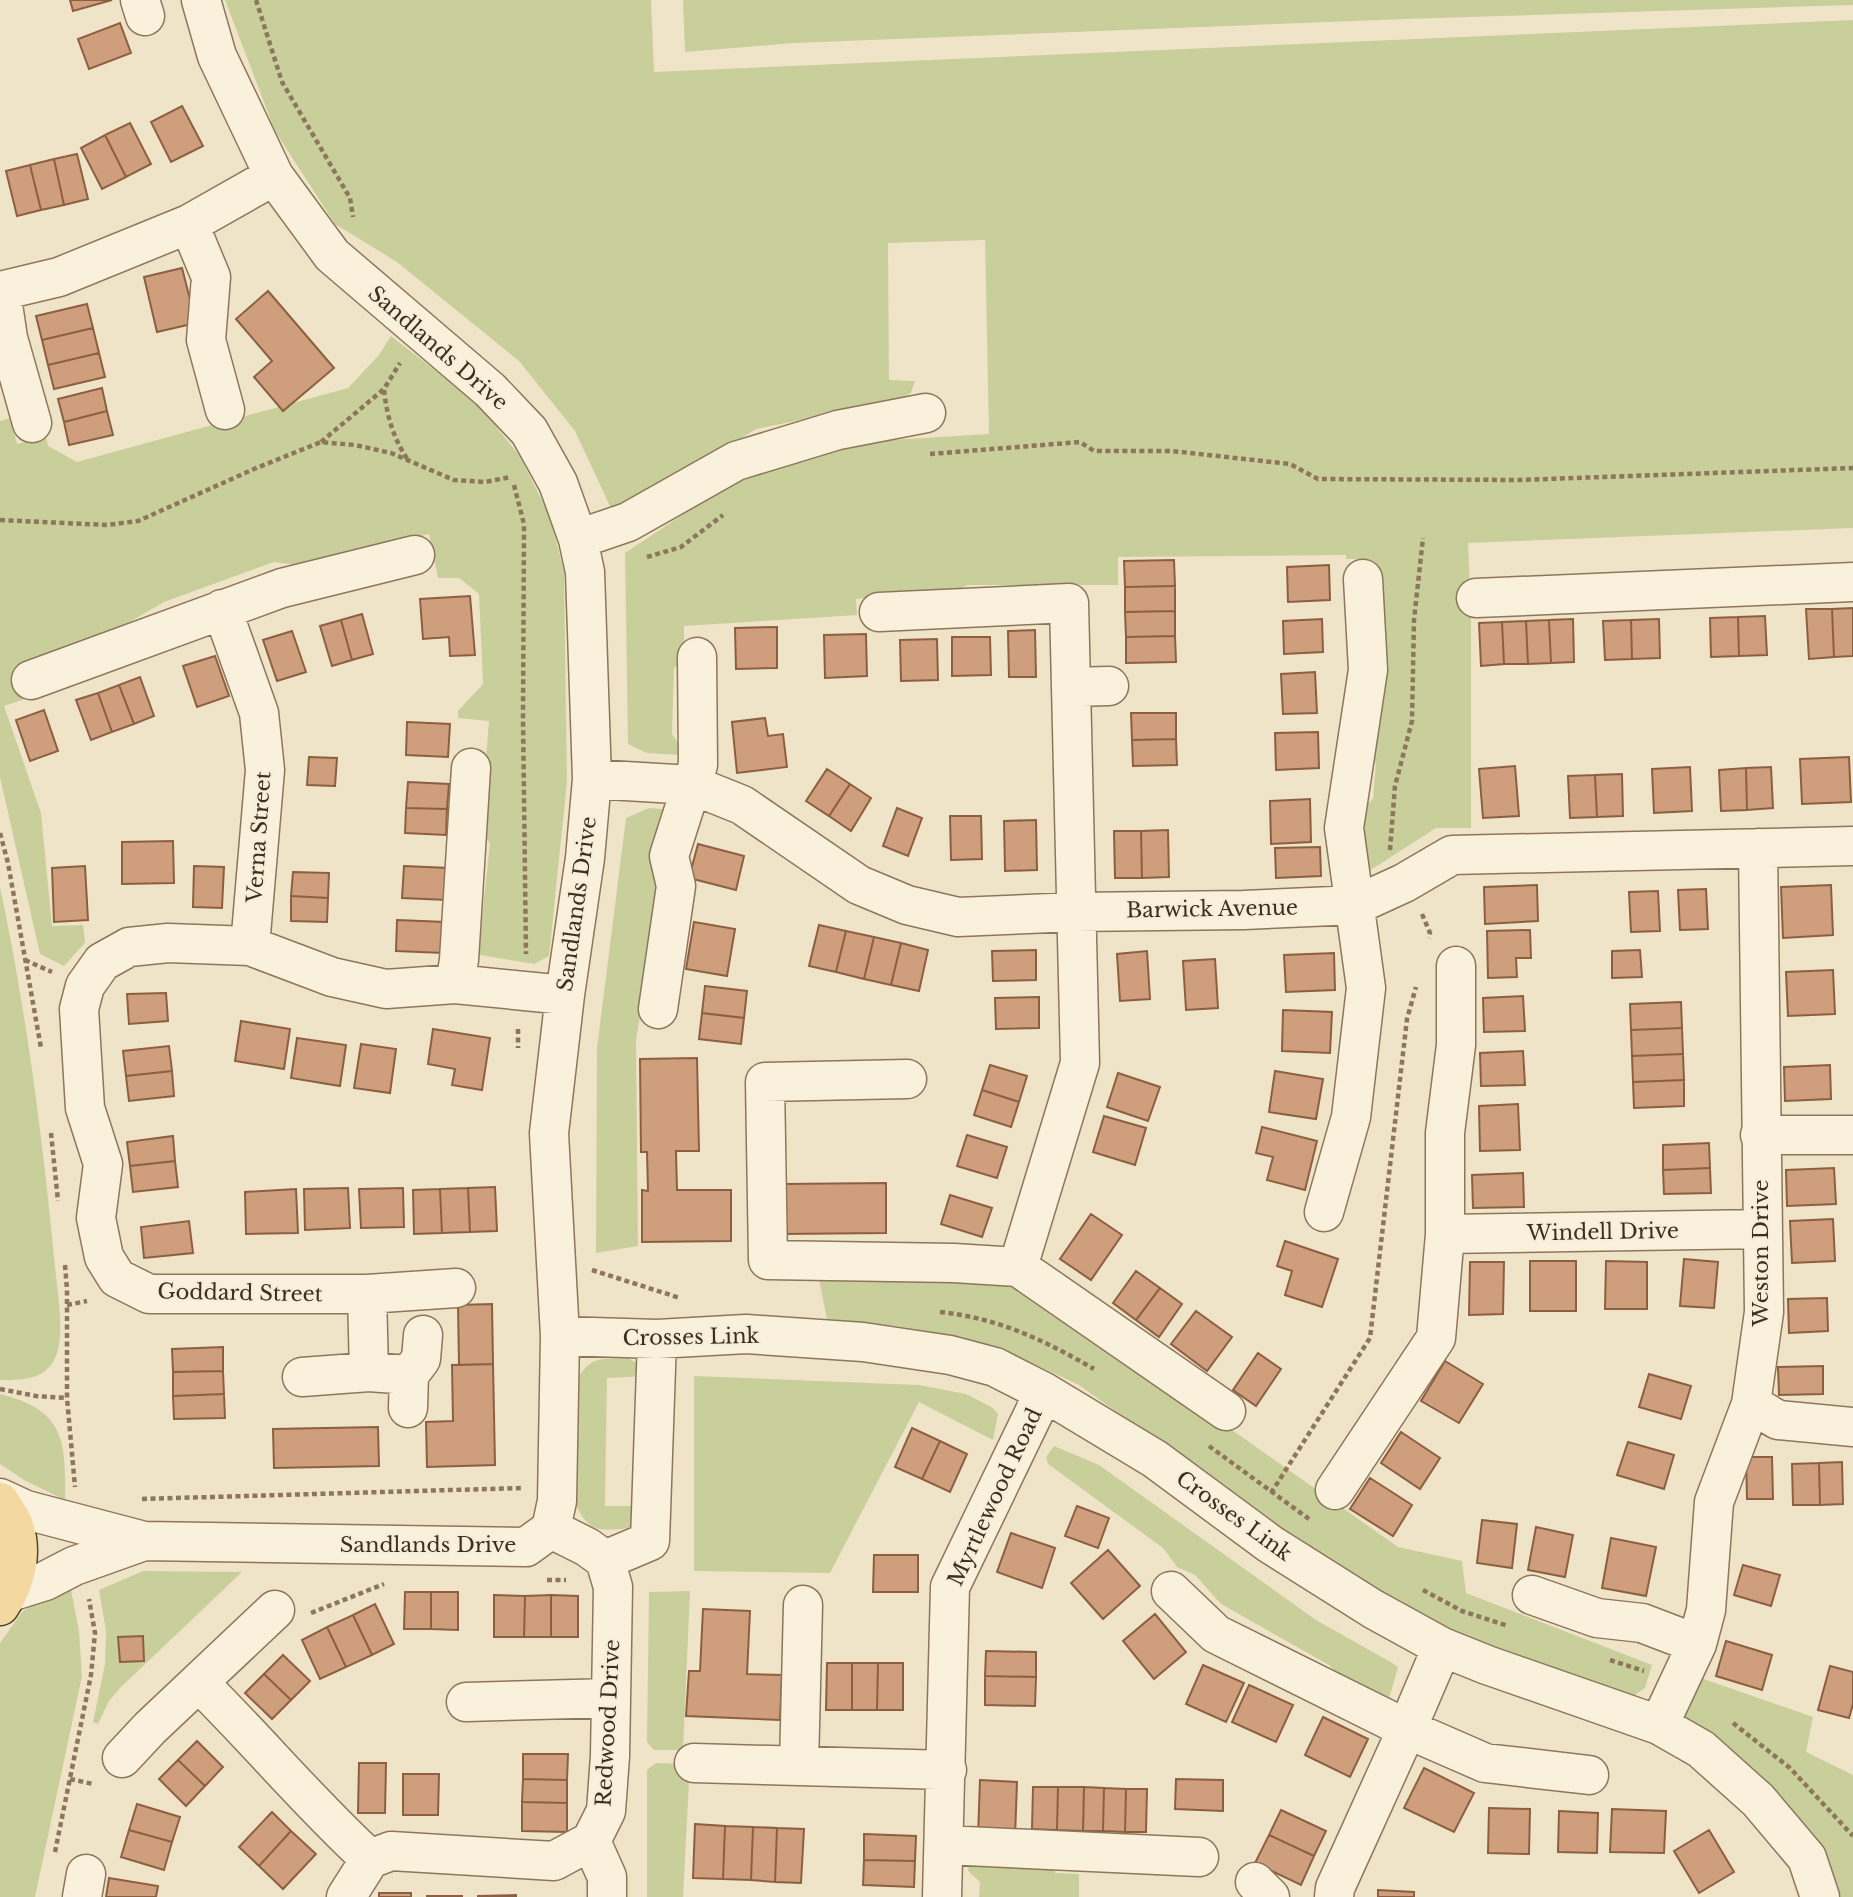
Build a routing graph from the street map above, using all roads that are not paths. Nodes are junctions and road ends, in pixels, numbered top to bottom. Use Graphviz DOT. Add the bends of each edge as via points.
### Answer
graph roads {
  1 [pos="201,0"];
  2 [pos="274,176"];
  3 [pos="189,224"];
  4 [pos="1,291"];
  5 [pos="225,410"];
  6 [pos="926,413"];
  7 [pos="32,422"];
  8 [pos="578,540"];
  9 [pos="415,555"];
  10 [pos="1363,579"];
  11 [pos="1853,582"];
  12 [pos="1476,598"];
  13 [pos="222,609"];
  14 [pos="878,612"];
  15 [pos="697,657"];
  16 [pos="31,680"];
  17 [pos="1109,686"];
  18 [pos="1071,687"];
  19 [pos="471,768"];
  20 [pos="592,779"];
  21 [pos="692,785"];
  22 [pos="1853,846"];
  23 [pos="1758,848"];
  24 [pos="1356,905"];
  25 [pos="1075,912"];
  26 [pos="250,946"];
  27 [pos="1456,965"];
  28 [pos="455,984"];
  29 [pos="565,995"];
  30 [pos="658,1009"];
  31 [pos="907,1079"];
  32 [pos="1760,1135"];
  33 [pos="1853,1135"];
  34 [pos="1324,1212"];
  35 [pos="1762,1229"];
  36 [pos="1445,1234"];
  37 [pos="1018,1268"];
  38 [pos="456,1288"];
  39 [pos="367,1294"];
  40 [pos="423,1335"];
  41 [pos="560,1336"];
  42 [pos="657,1339"];
  43 [pos="369,1372"];
  44 [pos="302,1377"];
  45 [pos="1044,1392"];
  46 [pos="1751,1404"];
  47 [pos="1226,1411"];
  48 [pos="1853,1427"];
  49 [pos="1335,1490"];
  50 [pos="0,1500"];
  51 [pos="551,1529"];
  52 [pos="145,1541"];
  53 [pos="591,1570"];
  54 [pos="1171,1591"];
  55 [pos="1532,1595"];
  56 [pos="5,1599"];
  57 [pos="803,1605"];
  58 [pos="292,1612"];
  59 [pos="1697,1644"];
  60 [pos="1442,1647"];
  61 [pos="199,1683"];
  62 [pos="611,1698"];
  63 [pos="466,1702"];
  64 [pos="1659,1725"];
  65 [pos="1407,1729"];
  66 [pos="122,1758"];
  67 [pos="694,1763"];
  68 [pos="799,1766"];
  69 [pos="947,1770"];
  70 [pos="1589,1775"];
  71 [pos="591,1841"];
  72 [pos="945,1846"];
  73 [pos="1199,1857"];
  74 [pos="369,1859"];
  75 [pos="346,1897"];
  76 [pos="607,1897"];
  77 [pos="942,1897"];
  78 [pos="1334,1897"];
  79 [pos="1820,1897"];
  1 -- 2 [label="street, Sandlands Drive" via="217,56"];
  2 -- 3 [label="street"];
  2 -- 8 [label="street, Sandlands Drive" via="332,255 490,390 529,431 558,483"];
  3 -- 4 [label="street" via="59,277"];
  3 -- 5 [label="street" via="211,277 206,340"];
  4 -- 7 [label="street" via="8,338"];
  6 -- 8 [label="street" via="838,430 736,461 628,522"];
  8 -- 20 [label="street, Sandlands Drive" via="585,572"];
  9 -- 13 [label="street" via="282,588"];
  10 -- 24 [label="street" via="1368,670 1344,828"];
  11 -- 12 [label="street"];
  13 -- 16 [label="street"];
  13 -- 26 [label="street, Verna Street" via="259,713 265,770"];
  14 -- 18 [label="street" via="1069,603"];
  15 -- 21 [label="street" via="698,765"];
  17 -- 18 [label="street"];
  18 -- 25 [label="street"];
  19 -- 28 [label="street"];
  20 -- 21 [label="street, Barwick Avenue"];
  20 -- 29 [label="street, Sandlands Drive" via="586,858"];
  21 -- 25 [label="street, Barwick Avenue" via="743,806 859,885 907,905 958,917"];
  21 -- 30 [label="street" via="669,856 676,886"];
  22 -- 23 [label="street, Barwick Avenue"];
  23 -- 24 [label="street, Barwick Avenue" via="1452,855"];
  23 -- 32 [label="street, Weston Drive"];
  24 -- 25 [label="street, Barwick Avenue"];
  24 -- 34 [label="street" via="1366,988 1350,1117"];
  25 -- 37 [label="street" via="1080,1063"];
  26 -- 28 [label="street, Goddard Street" via="332,977 386,989"];
  26 -- 39 [label="street, Goddard Street" via="168,943 129,947 102,962 85,986 79,1009 84,1096 103,1164 96,1218 103,1257 117,1278 149,1294"];
  27 -- 36 [label="street" via="1456,1045 1445,1133"];
  28 -- 29 [label="street, Goddard Street"];
  29 -- 41 [label="street, Sandlands Drive" via="549,1133"];
  31 -- 37 [label="street" via="765,1082 768,1260"];
  32 -- 33 [label="street"];
  32 -- 35 [label="street, Weston Drive"];
  35 -- 36 [label="street, Windell Drive"];
  35 -- 46 [label="street, Weston Drive" via="1764,1312"];
  36 -- 49 [label="street" via="1436,1338"];
  37 -- 47 [label="street"];
  38 -- 39 [label="street, Goddard Street"];
  39 -- 43 [label="street"];
  40 -- 43 [label="street" via="421,1359 408,1392"];
  41 -- 42 [label="street, Crosses Link"];
  41 -- 51 [label="street, Sandlands Drive" via="558,1502"];
  42 -- 45 [label="street, Crosses Link" via="746,1334 863,1342 995,1367"];
  42 -- 53 [label="street" via="650,1541"];
  43 -- 44 [label="street"];
  45 -- 60 [label="street, Crosses Link" via="1155,1459 1281,1551"];
  45 -- 69 [label="street, Myrtlewood Road" via="950,1587"];
  46 -- 48 [label="street" via="1778,1420"];
  46 -- 59 [label="street, Weston Drive" via="1714,1502 1706,1610"];
  50 -- 52 [label="street"];
  50 -- 56 [label="main road" via="14,1525 19,1559"];
  51 -- 52 [label="street, Sandlands Drive" via="526,1547"];
  51 -- 53 [label="street" via="587,1547"];
  52 -- 56 [label="street" via="74,1566"];
  53 -- 62 [label="street, Redwood Drive" via="613,1587"];
  54 -- 65 [label="street" via="1216,1634"];
  55 -- 59 [label="street" via="1597,1618 1642,1623"];
  57 -- 68 [label="street"];
  58 -- 61 [label="street"];
  59 -- 64 [label="street, Weston Drive"];
  60 -- 64 [label="street, Crosses Link"];
  60 -- 65 [label="street"];
  61 -- 66 [label="street"];
  61 -- 74 [label="street"];
  62 -- 63 [label="street"];
  62 -- 71 [label="street, Redwood Drive" via="606,1811"];
  64 -- 79 [label="street, Crosses Link" via="1701,1749 1758,1800 1807,1858"];
  65 -- 70 [label="street" via="1485,1763"];
  65 -- 78 [label="street"];
  67 -- 68 [label="street"];
  68 -- 69 [label="street"];
  69 -- 72 [label="street, Myrtlewood Road"];
  71 -- 74 [label="street" via="554,1861 391,1851"];
  71 -- 76 [label="street" via="607,1877"];
  72 -- 73 [label="street"];
  72 -- 77 [label="street, Myrtlewood Road"];
  74 -- 75 [label="street"];
}
